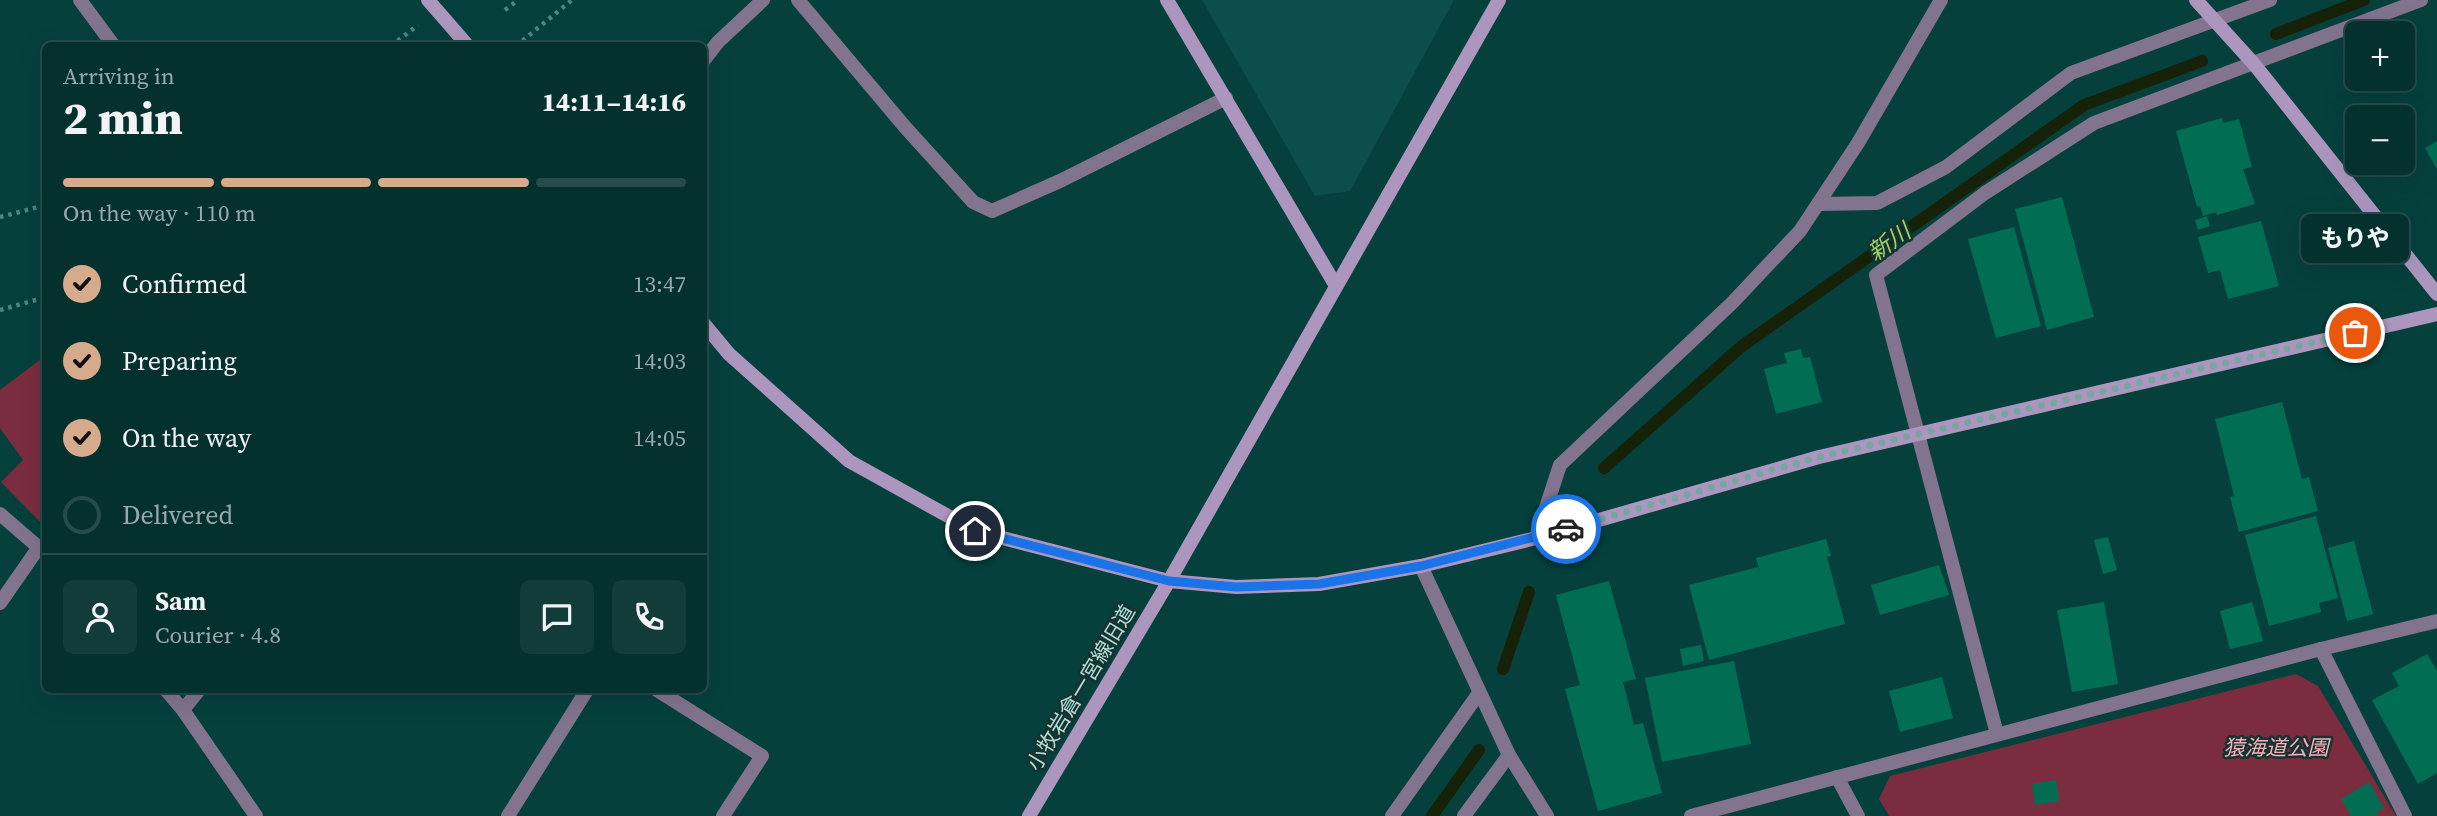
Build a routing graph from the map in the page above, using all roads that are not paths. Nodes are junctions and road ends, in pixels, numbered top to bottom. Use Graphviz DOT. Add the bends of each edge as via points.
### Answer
graph roads {
  1 [pos="80,0"];
  2 [pos="428,0"];
  3 [pos="763,0"];
  4 [pos="798,0"];
  5 [pos="1167,0"];
  6 [pos="1499,0"];
  7 [pos="1941,0"];
  8 [pos="2196,0"];
  9 [pos="2270,0"];
  10 [pos="2421,0"];
  11 [pos="2215,20"];
  12 [pos="111,42"];
  13 [pos="465,42"];
  14 [pos="707,56"];
  15 [pos="2254,64"];
  16 [pos="1226,98"];
  17 [pos="1818,204"];
  18 [pos="1336,286"];
  19 [pos="2437,294"];
  20 [pos="2437,314"];
  21 [pos="707,328"];
  22 [pos="1920,433"];
  23 [pos="0,514"];
  24 [pos="1536,538"];
  25 [pos="42,550"];
  26 [pos="1421,566"];
  27 [pos="1169,581"];
  28 [pos="0,603"];
  29 [pos="2437,621"];
  30 [pos="2321,649"];
  31 [pos="169,693"];
  32 [pos="197,693"];
  33 [pos="585,693"];
  34 [pos="662,693"];
  35 [pos="1479,693"];
  36 [pos="183,710"];
  37 [pos="1997,734"];
  38 [pos="1509,755"];
  39 [pos="1837,777"];
  40 [pos="256,816"];
  41 [pos="509,816"];
  42 [pos="723,816"];
  43 [pos="1029,816"];
  44 [pos="1392,816"];
  45 [pos="1464,816"];
  46 [pos="1547,816"];
  47 [pos="1691,816"];
  48 [pos="1858,816"];
  49 [pos="2405,816"];
  1 -- 12 [label="street"];
  2 -- 13 [label="street"];
  3 -- 14 [label="street"];
  4 -- 16 [label="street" via="973,202 992,211"];
  5 -- 16 [label="street"];
  6 -- 18 [label="street"];
  7 -- 17 [label="street"];
  8 -- 11 [label="street"];
  9 -- 11 [label="street"];
  10 -- 15 [label="street"];
  11 -- 15 [label="street"];
  11 -- 17 [label="street" via="2071,73 1946,167 1877,203"];
  15 -- 19 [label="street"];
  15 -- 22 [label="street" via="2094,123 1985,193 1877,275"];
  16 -- 18 [label="street"];
  17 -- 24 [label="street" via="1800,231 1732,303 1560,465"];
  18 -- 27 [label="street"];
  20 -- 22 [label="street"];
  21 -- 27 [label="street, 小牧岩倉一宮線旧道" via="729,354 849,461 975,531"];
  22 -- 24 [label="street"];
  22 -- 37 [label="street"];
  23 -- 25 [label="street"];
  24 -- 26 [label="street"];
  25 -- 28 [label="street"];
  26 -- 27 [label="street" via="1319,584 1236,587"];
  26 -- 35 [label="street"];
  27 -- 43 [label="street, 小牧岩倉一宮線旧道"];
  29 -- 30 [label="street"];
  30 -- 37 [label="street"];
  30 -- 49 [label="street"];
  31 -- 36 [label="street"];
  32 -- 36 [label="street"];
  33 -- 41 [label="street"];
  34 -- 42 [label="street" via="762,756"];
  35 -- 38 [label="street"];
  35 -- 44 [label="street"];
  36 -- 40 [label="street"];
  37 -- 39 [label="street"];
  38 -- 45 [label="street"];
  38 -- 46 [label="street"];
  39 -- 47 [label="street"];
  39 -- 48 [label="street"];
}
